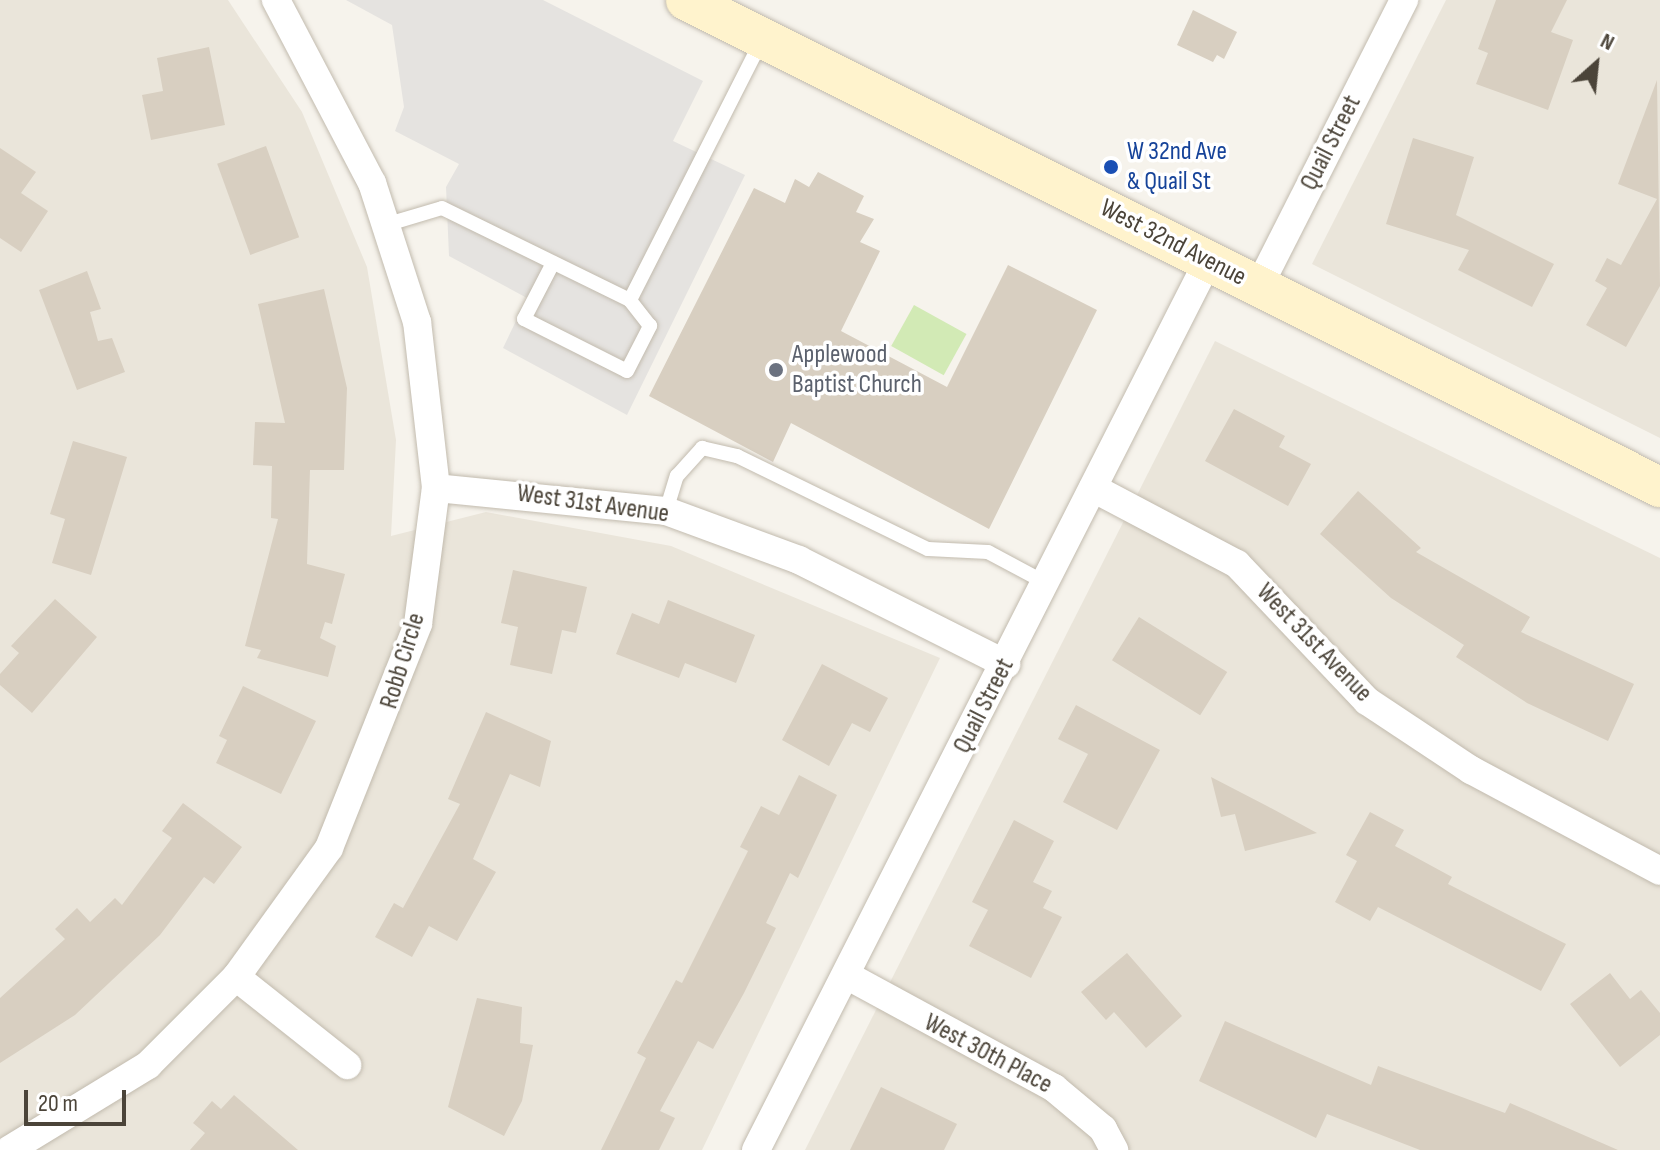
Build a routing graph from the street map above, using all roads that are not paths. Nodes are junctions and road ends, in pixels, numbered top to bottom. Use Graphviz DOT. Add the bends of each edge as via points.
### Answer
graph roads {
  1 [pos="276,0"];
  2 [pos="686,0"];
  3 [pos="1404,0"];
  4 [pos="763,38"];
  5 [pos="385,225"];
  6 [pos="1208,261"];
  7 [pos="553,263"];
  8 [pos="1259,286"];
  9 [pos="630,300"];
  10 [pos="1660,487"];
  11 [pos="436,488"];
  12 [pos="1093,488"];
  13 [pos="666,511"];
  14 [pos="1046,583"];
  15 [pos="1006,664"];
  16 [pos="1660,871"];
  17 [pos="846,975"];
  18 [pos="236,977"];
  19 [pos="347,1065"];
  20 [pos="9,1150"];
  21 [pos="756,1150"];
  22 [pos="1114,1150"];
  1 -- 5 [label="street, Robb Circle" via="372,183"];
  2 -- 4 [label="street, West 32nd Avenue"];
  3 -- 8 [label="street, Quail Street"];
  4 -- 6 [label="street, West 32nd Avenue"];
  4 -- 9 [label="lane"];
  5 -- 7 [label="lane" via="442,208"];
  5 -- 11 [label="street, Robb Circle" via="417,322"];
  6 -- 8 [label="street, West 32nd Avenue"];
  6 -- 12 [label="street, Quail Street"];
  7 -- 9 [label="lane"];
  7 -- 9 [label="lane" via="524,319 627,371 650,326"];
  8 -- 10 [label="street, West 32nd Avenue"];
  11 -- 13 [label="street, West 31st Avenue"];
  11 -- 18 [label="street, Robb Circle" via="418,624 381,730 329,848"];
  12 -- 14 [label="street, Quail Street"];
  12 -- 16 [label="street, West 31st Avenue" via="1237,564 1367,701 1471,770"];
  13 -- 14 [label="lane" via="677,476 702,448 737,456 928,549 988,552"];
  13 -- 15 [label="street, West 31st Avenue" via="799,560"];
  14 -- 15 [label="street, Quail Street"];
  15 -- 17 [label="street, Quail Street"];
  17 -- 21 [label="street, Quail Street"];
  17 -- 22 [label="street, West 30th Place" via="1054,1088 1103,1129"];
  18 -- 19 [label="street"];
  18 -- 20 [label="street, Robb Circle" via="148,1065"];
}
